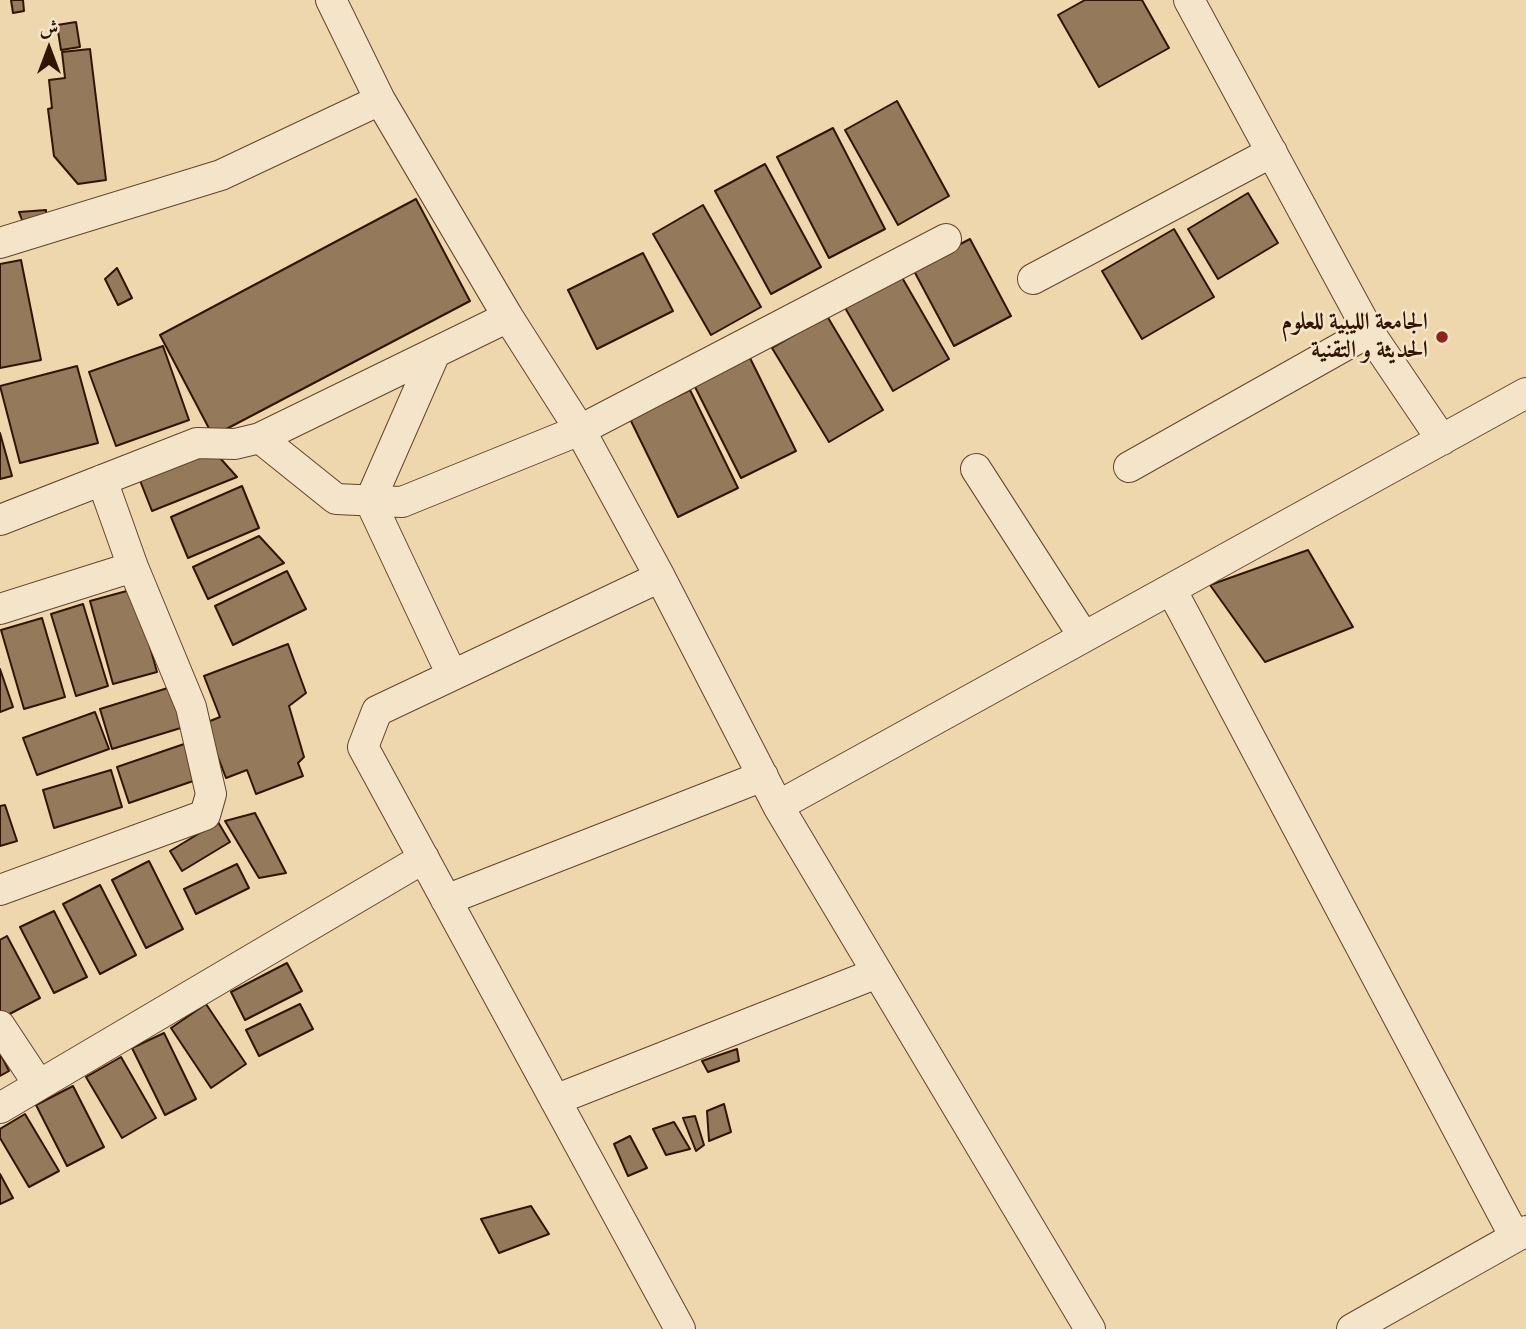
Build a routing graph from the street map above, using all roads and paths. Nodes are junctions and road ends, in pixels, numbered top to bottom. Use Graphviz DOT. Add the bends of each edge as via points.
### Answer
graph roads {
  1 [pos="331,0"];
  2 [pos="1189,0"];
  3 [pos="380,100"];
  4 [pos="1272,152"];
  5 [pos="946,239"];
  6 [pos="0,243"];
  7 [pos="1033,279"];
  8 [pos="508,317"];
  9 [pos="1369,332"];
  10 [pos="435,353"];
  11 [pos="1526,393"];
  12 [pos="580,430"];
  13 [pos="260,438"];
  14 [pos="1442,440"];
  15 [pos="1129,467"];
  16 [pos="976,469"];
  17 [pos="102,480"];
  18 [pos="370,500"];
  19 [pos="0,520"];
  20 [pos="133,567"];
  21 [pos="660,577"];
  22 [pos="1171,589"];
  23 [pos="0,609"];
  24 [pos="1084,638"];
  25 [pos="452,676"];
  26 [pos="763,776"];
  27 [pos="778,806"];
  28 [pos="424,858"];
  29 [pos="0,890"];
  30 [pos="446,900"];
  31 [pos="877,973"];
  32 [pos="0,1026"];
  33 [pos="39,1085"];
  34 [pos="555,1100"];
  35 [pos="0,1108"];
  36 [pos="1520,1234"];
  37 [pos="680,1329"];
  38 [pos="1090,1329"];
  39 [pos="1352,1329"];
  1 -- 3 [label="street"];
  2 -- 4 [label="street"];
  3 -- 6 [label="street" via="221,175"];
  3 -- 8 [label="street"];
  4 -- 7 [label="street"];
  4 -- 9 [label="street"];
  5 -- 12 [label="street"];
  8 -- 10 [label="street"];
  8 -- 12 [label="street"];
  9 -- 14 [label="street"];
  9 -- 15 [label="street"];
  10 -- 13 [label="street"];
  10 -- 18 [label="street"];
  11 -- 14 [label="street"];
  12 -- 18 [label="street" via="402,502"];
  12 -- 21 [label="street"];
  13 -- 17 [label="street" via="235,444 197,443"];
  13 -- 18 [label="street" via="335,499"];
  14 -- 22 [label="street"];
  16 -- 24 [label="street"];
  17 -- 19 [label="street"];
  17 -- 20 [label="street"];
  18 -- 25 [label="street"];
  20 -- 23 [label="street"];
  20 -- 29 [label="street" via="191,707 211,794 205,815"];
  21 -- 25 [label="street"];
  21 -- 26 [label="street"];
  22 -- 24 [label="street"];
  22 -- 36 [label="street"];
  24 -- 27 [label="street"];
  25 -- 28 [label="street" via="377,711 363,747"];
  26 -- 27 [label="street"];
  26 -- 30 [label="street"];
  27 -- 31 [label="street"];
  28 -- 30 [label="street"];
  28 -- 33 [label="street"];
  30 -- 34 [label="street"];
  31 -- 34 [label="street"];
  31 -- 38 [label="street"];
  32 -- 33 [label="street"];
  33 -- 35 [label="street"];
  34 -- 37 [label="street"];
  36 -- 39 [label="street"];
}
